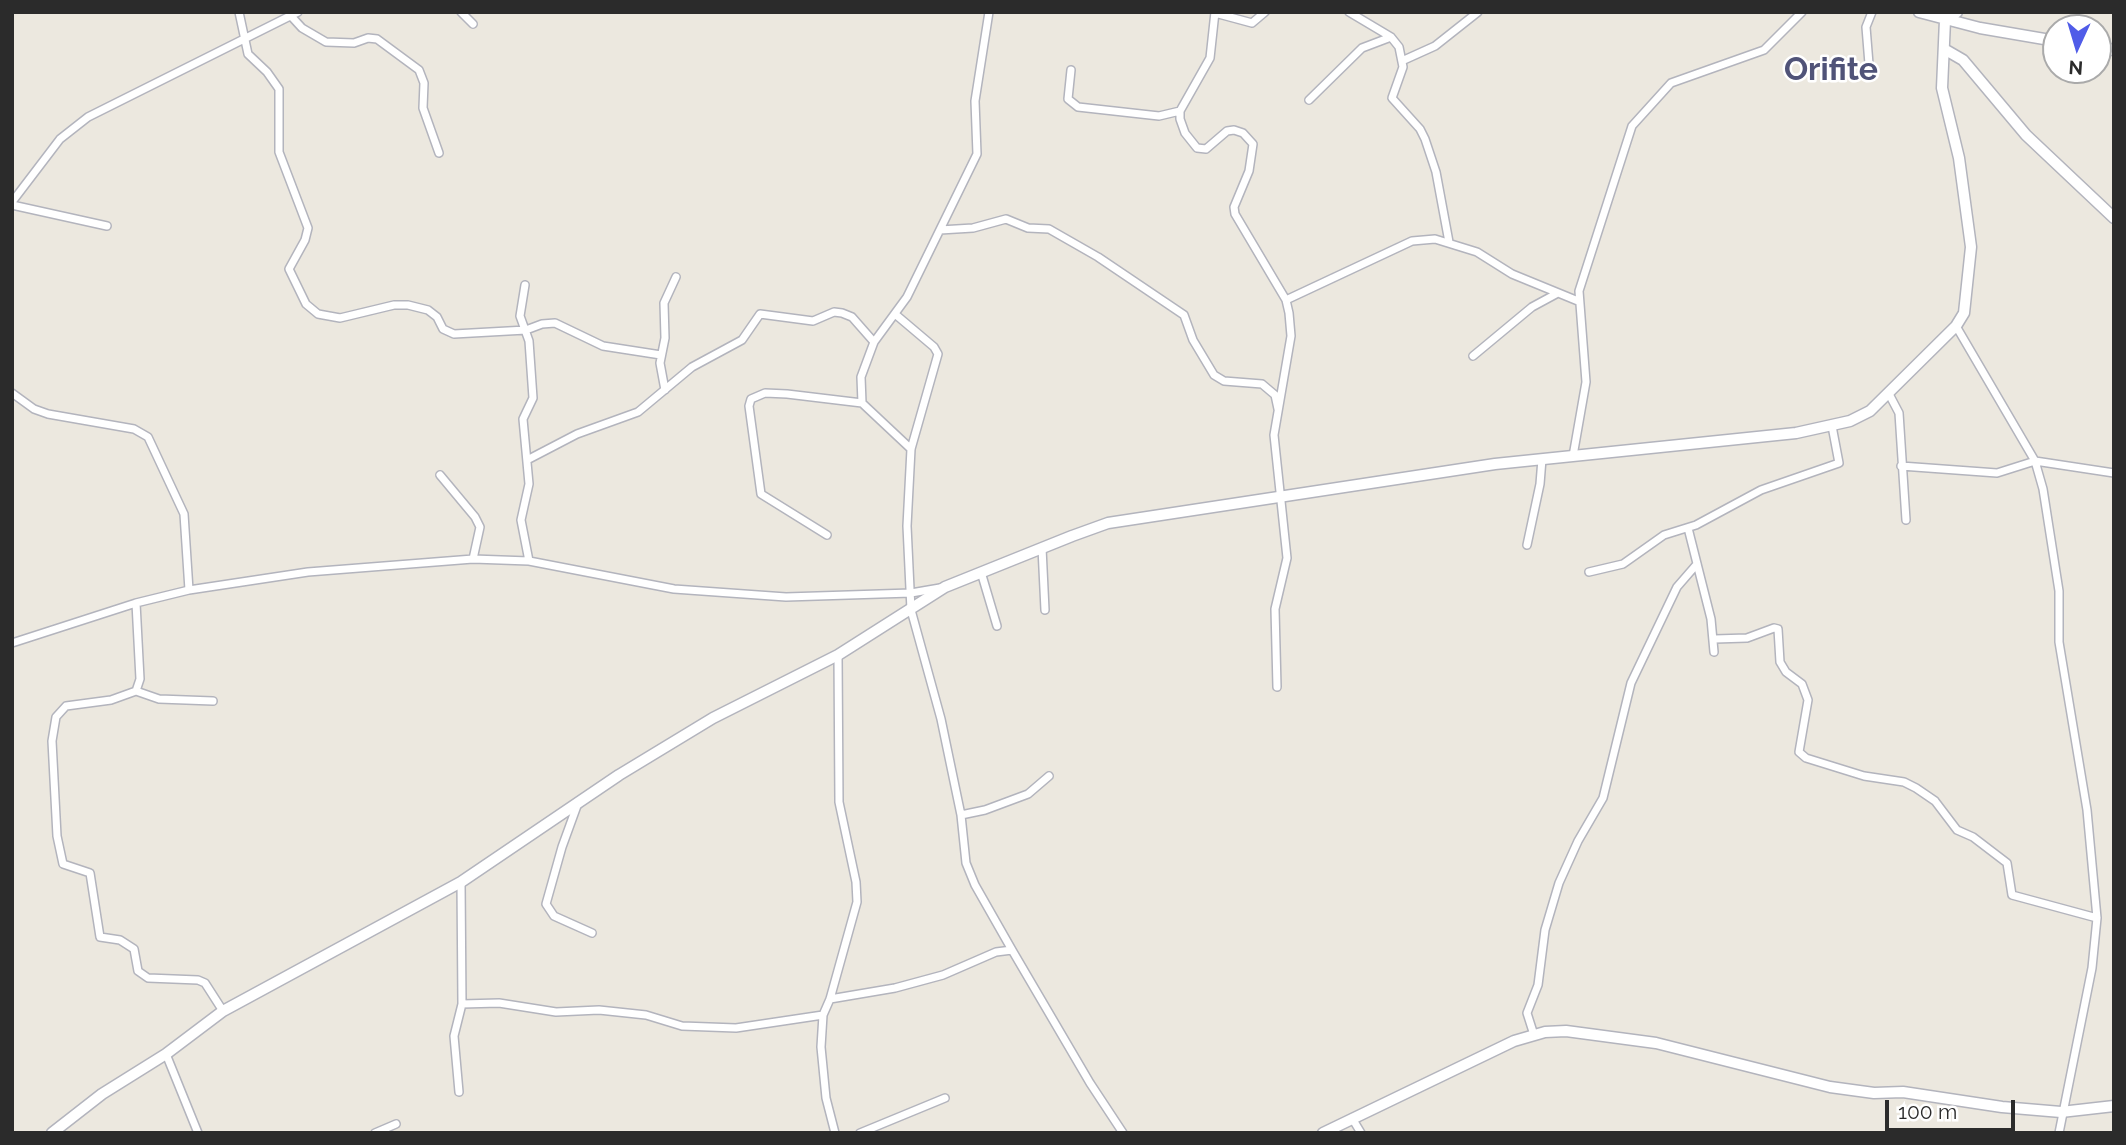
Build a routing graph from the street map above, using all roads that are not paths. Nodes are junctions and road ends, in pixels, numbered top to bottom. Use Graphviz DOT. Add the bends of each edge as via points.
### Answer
graph roads {
  1 [pos="239,12"];
  2 [pos="461,12"];
  3 [pos="989,12"];
  4 [pos="1265,12"];
  5 [pos="1349,12"];
  6 [pos="1478,12"];
  7 [pos="1802,12"];
  8 [pos="1872,12"];
  9 [pos="1919,12"];
  10 [pos="1957,12"];
  11 [pos="1215,13"];
  12 [pos="295,14"];
  13 [pos="1945,20"];
  14 [pos="473,24"];
  15 [pos="1391,37"];
  16 [pos="2042,38"];
  17 [pos="244,42"];
  18 [pos="1944,49"];
  19 [pos="1404,60"];
  20 [pos="1869,64"];
  21 [pos="1071,70"];
  22 [pos="1309,100"];
  23 [pos="1180,111"];
  24 [pos="439,153"];
  25 [pos="12,203"];
  26 [pos="2114,218"];
  27 [pos="107,226"];
  28 [pos="940,230"];
  29 [pos="1449,242"];
  30 [pos="676,277"];
  31 [pos="525,285"];
  32 [pos="1556,294"];
  33 [pos="1286,300"];
  34 [pos="1578,301"];
  35 [pos="895,314"];
  36 [pos="1956,326"];
  37 [pos="526,330"];
  38 [pos="874,342"];
  39 [pos="661,355"];
  40 [pos="1473,356"];
  41 [pos="665,390"];
  42 [pos="1889,394"];
  43 [pos="13,396"];
  44 [pos="862,403"];
  45 [pos="1278,413"];
  46 [pos="1832,426"];
  47 [pos="911,449"];
  48 [pos="1573,456"];
  49 [pos="529,459"];
  50 [pos="1542,459"];
  51 [pos="2035,461"];
  52 [pos="1902,467"];
  53 [pos="2114,473"];
  54 [pos="440,475"];
  55 [pos="1282,496"];
  56 [pos="1906,520"];
  57 [pos="1688,528"];
  58 [pos="827,535"];
  59 [pos="1527,545"];
  60 [pos="1042,548"];
  61 [pos="473,559"];
  62 [pos="529,561"];
  63 [pos="1697,564"];
  64 [pos="981,572"];
  65 [pos="1589,572"];
  66 [pos="945,587"];
  67 [pos="189,590"];
  68 [pos="911,593"];
  69 [pos="136,603"];
  70 [pos="911,610"];
  71 [pos="1045,610"];
  72 [pos="998,626"];
  73 [pos="1715,639"];
  74 [pos="12,643"];
  75 [pos="1714,652"];
  76 [pos="838,655"];
  77 [pos="1277,687"];
  78 [pos="136,691"];
  79 [pos="213,701"];
  80 [pos="1049,776"];
  81 [pos="579,803"];
  82 [pos="961,815"];
  83 [pos="461,882"];
  84 [pos="2097,918"];
  85 [pos="592,933"];
  86 [pos="1012,950"];
  87 [pos="831,999"];
  88 [pos="462,1004"];
  89 [pos="223,1011"];
  90 [pos="823,1015"];
  91 [pos="1534,1035"];
  92 [pos="166,1054"];
  93 [pos="459,1093"];
  94 [pos="945,1098"];
  95 [pos="2114,1106"];
  96 [pos="2062,1112"];
  97 [pos="1352,1118"];
  98 [pos="396,1124"];
  99 [pos="52,1133"];
  100 [pos="198,1133"];
  101 [pos="374,1133"];
  102 [pos="835,1133"];
  103 [pos="860,1133"];
  104 [pos="1123,1133"];
  105 [pos="1323,1133"];
  106 [pos="1361,1133"];
  107 [pos="2059,1133"];
  1 -- 17 [label="street"];
  2 -- 14 [label="street"];
  3 -- 28 [label="street" via="975,101 977,154"];
  4 -- 11 [label="street" via="1252,23"];
  5 -- 15 [label="street"];
  6 -- 19 [label="street" via="1435,46"];
  7 -- 34 [label="street" via="1764,50 1671,83 1632,126"];
  8 -- 20 [label="street" via="1866,27"];
  9 -- 13 [label="main road"];
  10 -- 13 [label="main road"];
  11 -- 23 [label="street" via="1210,58"];
  12 -- 17 [label="street"];
  12 -- 24 [label="street" via="302,28 326,42 377,39 419,70 424,83 423,108"];
  13 -- 16 [label="main road"];
  13 -- 18 [label="main road"];
  15 -- 19 [label="street"];
  15 -- 22 [label="street" via="1362,48"];
  17 -- 25 [label="street" via="88,117 60,139"];
  17 -- 37 [label="street" via="248,54 279,89 279,152 308,228 289,270 306,304 318,314 340,318 408,305 428,310 443,329 454,334"];
  18 -- 26 [label="main road" via="1963,61 2026,135"];
  18 -- 36 [label="main road" via="1942,88 1959,158 1971,247 1964,313"];
  19 -- 29 [label="street" via="1392,99 1425,139"];
  21 -- 23 [label="street" via="1068,99 1078,107 1159,116"];
  23 -- 33 [label="street" via="1185,133 1197,148 1206,149 1234,130 1253,144 1250,171 1234,206 1235,214"];
  25 -- 27 [label="street"];
  28 -- 35 [label="street"];
  28 -- 45 [label="street" via="1006,219 1028,228 1049,229 1184,315 1214,375 1224,381 1262,384 1275,395"];
  29 -- 32 [label="street"];
  29 -- 33 [label="street" via="1412,241"];
  30 -- 39 [label="street" via="664,303"];
  31 -- 37 [label="street" via="520,316"];
  32 -- 34 [label="street"];
  32 -- 40 [label="street" via="1532,307"];
  33 -- 45 [label="street" via="1291,336"];
  34 -- 48 [label="street" via="1586,382"];
  35 -- 38 [label="street"];
  35 -- 47 [label="street" via="938,354"];
  36 -- 42 [label="main road"];
  36 -- 51 [label="street"];
  37 -- 39 [label="street" via="555,323 603,346"];
  37 -- 49 [label="street" via="533,398 523,419"];
  38 -- 41 [label="street" via="852,317 842,313 813,321 760,314 742,340 714,352"];
  38 -- 44 [label="street" via="861,377"];
  39 -- 41 [label="street"];
  41 -- 49 [label="street" via="638,412 578,434"];
  42 -- 46 [label="main road" via="1870,411"];
  42 -- 52 [label="street" via="1899,413"];
  43 -- 67 [label="street" via="48,414 134,429 148,437 184,514"];
  44 -- 47 [label="street"];
  44 -- 58 [label="street" via="765,393 751,399 749,406 761,494"];
  45 -- 55 [label="street" via="1274,435"];
  46 -- 48 [label="main road"];
  46 -- 57 [label="street" via="1839,463 1761,490"];
  47 -- 68 [label="street" via="907,526"];
  48 -- 50 [label="main road"];
  49 -- 62 [label="street" via="521,520"];
  50 -- 55 [label="main road"];
  50 -- 59 [label="street"];
  51 -- 52 [label="street" via="2009,472"];
  51 -- 53 [label="street"];
  51 -- 84 [label="street" via="2048,512 2059,591 2059,642 2087,810"];
  52 -- 56 [label="street"];
  54 -- 61 [label="street" via="480,527"];
  55 -- 60 [label="main road" via="1108,523"];
  55 -- 77 [label="street" via="1287,558 1275,609"];
  57 -- 63 [label="street"];
  57 -- 65 [label="street" via="1664,535 1623,564"];
  60 -- 64 [label="main road"];
  60 -- 71 [label="street"];
  61 -- 62 [label="street"];
  61 -- 67 [label="street" via="320,571"];
  62 -- 68 [label="street" via="674,589 786,597"];
  63 -- 73 [label="street"];
  63 -- 91 [label="street" via="1677,587 1631,683 1603,799 1559,883 1545,930 1538,985 1528,1004"];
  64 -- 66 [label="main road"];
  64 -- 72 [label="street"];
  66 -- 68 [label="street"];
  66 -- 70 [label="main road"];
  67 -- 69 [label="street"];
  68 -- 70 [label="street"];
  69 -- 74 [label="street"];
  69 -- 78 [label="street" via="140,679"];
  70 -- 76 [label="main road"];
  70 -- 82 [label="street"];
  73 -- 75 [label="street"];
  73 -- 84 [label="street" via="1747,638 1778,629 1780,662 1802,684 1808,700 1799,752 1864,776 1916,788 1935,801 1957,830 2007,863 2012,895"];
  76 -- 81 [label="main road" via="712,719"];
  76 -- 87 [label="street" via="839,802 857,902"];
  78 -- 79 [label="street" via="159,699"];
  78 -- 89 [label="street" via="111,700 66,706 56,717 52,741 63,864 90,873 100,937 121,940 134,949 138,971 148,978 205,983"];
  80 -- 82 [label="street" via="1028,793"];
  81 -- 83 [label="main road"];
  81 -- 85 [label="street" via="546,904 554,916"];
  82 -- 86 [label="street" via="966,863"];
  83 -- 88 [label="street"];
  83 -- 89 [label="main road"];
  84 -- 96 [label="street" via="2092,968"];
  86 -- 87 [label="street" via="895,988"];
  86 -- 104 [label="street"];
  87 -- 90 [label="street"];
  88 -- 90 [label="street" via="499,1003 556,1012 599,1010 646,1015 682,1026 736,1028"];
  88 -- 93 [label="street" via="454,1036"];
  89 -- 92 [label="main road"];
  90 -- 102 [label="street" via="826,1098"];
  91 -- 96 [label="main road" via="1566,1031 1615,1037 1706,1054 1830,1087"];
  91 -- 97 [label="main road" via="1469,1060"];
  92 -- 99 [label="main road" via="102,1094"];
  92 -- 100 [label="street"];
  94 -- 103 [label="street"];
  95 -- 96 [label="main road"];
  96 -- 107 [label="street"];
  97 -- 105 [label="main road"];
  97 -- 106 [label="street"];
  98 -- 101 [label="street"];
}
